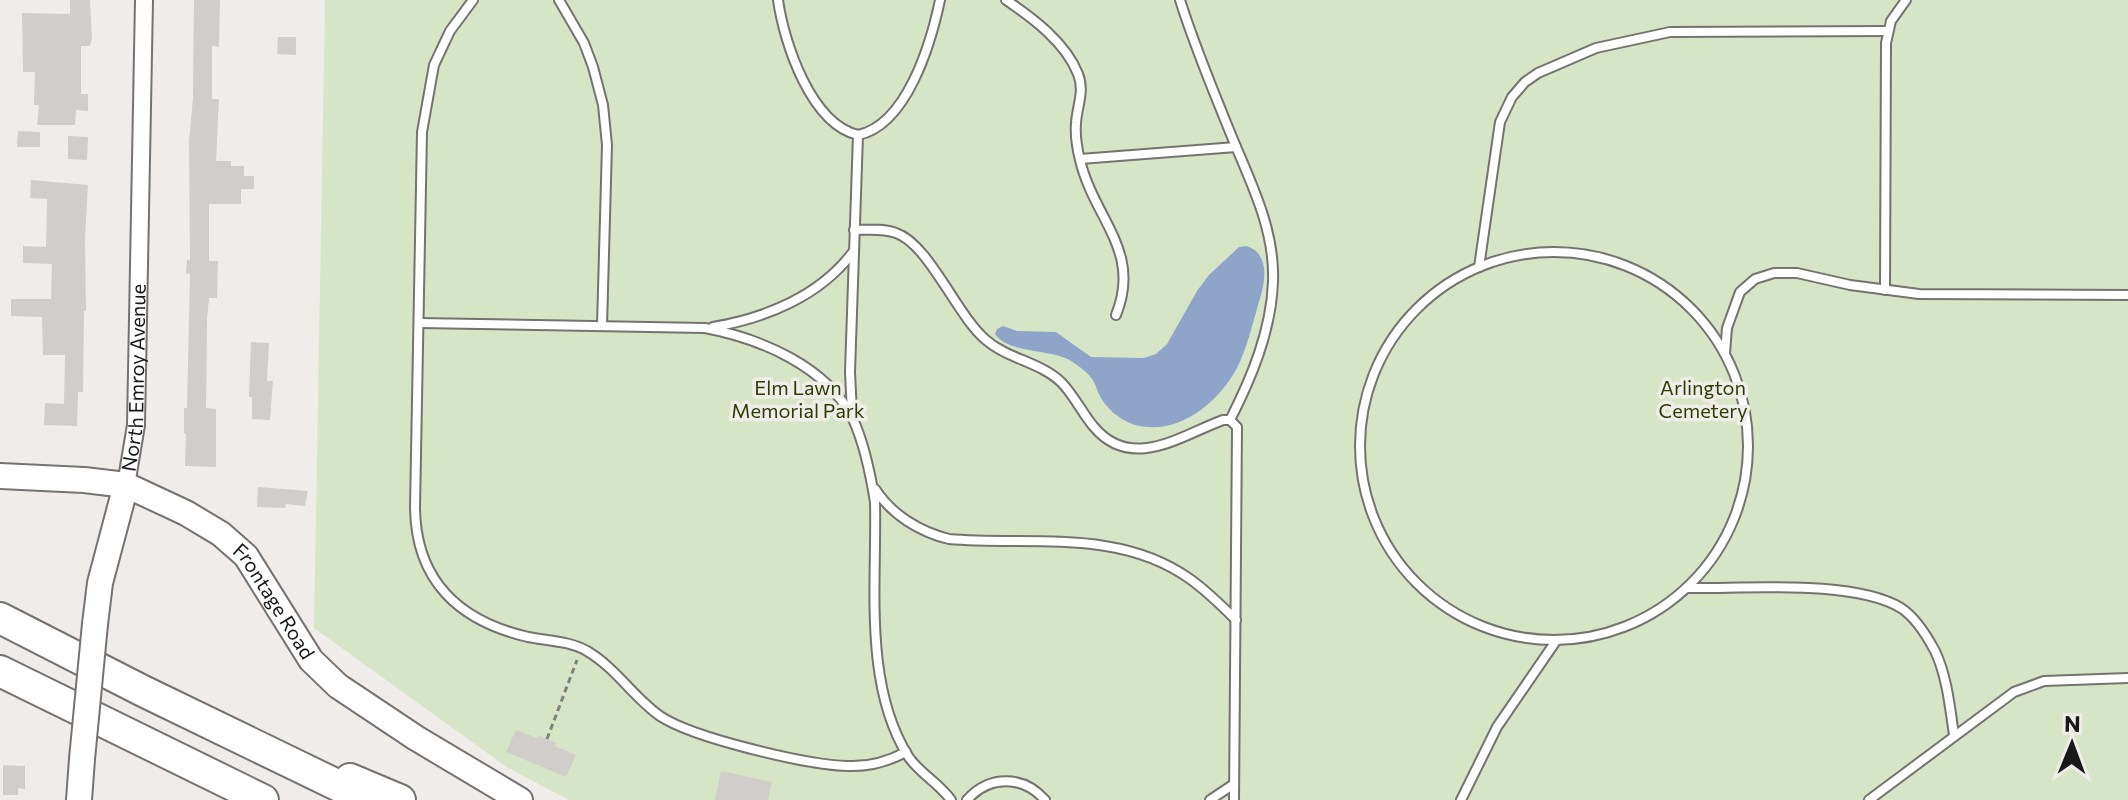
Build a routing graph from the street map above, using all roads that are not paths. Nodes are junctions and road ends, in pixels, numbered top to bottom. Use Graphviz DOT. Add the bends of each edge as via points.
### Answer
graph roads {
  1 [pos="144,0"];
  2 [pos="473,0"];
  3 [pos="559,0"];
  4 [pos="778,0"];
  5 [pos="940,0"];
  6 [pos="1006,0"];
  7 [pos="1180,0"];
  8 [pos="1906,0"];
  9 [pos="1887,31"];
  10 [pos="858,135"];
  11 [pos="1236,147"];
  12 [pos="1080,159"];
  13 [pos="854,230"];
  14 [pos="853,252"];
  15 [pos="1479,267"];
  16 [pos="1885,290"];
  17 [pos="2128,295"];
  18 [pos="1116,315"];
  19 [pos="419,323"];
  20 [pos="602,326"];
  21 [pos="705,328"];
  22 [pos="1725,353"];
  23 [pos="853,419"];
  24 [pos="1230,420"];
  25 [pos="0,476"];
  26 [pos="126,485"];
  27 [pos="872,485"];
  28 [pos="1687,588"];
  29 [pos="0,618"];
  30 [pos="1236,620"];
  31 [pos="1556,641"];
  32 [pos="0,671"];
  33 [pos="2128,678"];
  34 [pos="143,691"];
  35 [pos="1954,735"];
  36 [pos="906,752"];
  37 [pos="1234,784"];
  38 [pos="79,800"];
  39 [pos="263,800"];
  40 [pos="368,800"];
  41 [pos="400,800"];
  42 [pos="520,800"];
  43 [pos="951,800"];
  44 [pos="967,800"];
  45 [pos="1045,800"];
  46 [pos="1210,800"];
  47 [pos="1234,800"];
  48 [pos="1461,800"];
  49 [pos="1869,800"];
  1 -- 26 [label="street, North Emroy Avenue" via="136,425"];
  2 -- 19 [label="lane" via="450,31 428,87 421,144"];
  3 -- 20 [label="lane" via="584,43 603,105 607,145"];
  4 -- 10 [label="lane" via="790,51 810,92 836,126"];
  5 -- 10 [label="lane" via="917,75 887,118"];
  6 -- 12 [label="lane" via="1043,28 1078,75"];
  7 -- 11 [label="lane"];
  8 -- 9 [label="lane"];
  9 -- 15 [label="lane" via="1670,32 1596,48 1538,73 1512,97 1500,122"];
  9 -- 16 [label="lane"];
  10 -- 13 [label="lane"];
  11 -- 12 [label="lane"];
  11 -- 24 [label="lane" via="1266,223 1273,280 1257,362"];
  12 -- 18 [label="lane" via="1124,264"];
  13 -- 14 [label="lane"];
  13 -- 24 [label="lane" via="904,237 977,332 998,350 1054,376 1092,426 1111,440 1134,448 1163,446"];
  14 -- 21 [label="lane" via="797,299 760,316"];
  14 -- 23 [label="lane"];
  15 -- 22 [label="lane" via="1518,255 1561,252 1603,258 1673,292"];
  15 -- 31 [label="lane" via="1443,287 1413,313 1373,374 1362,413 1359,457 1367,503 1388,548 1416,583 1448,609 1520,637"];
  16 -- 17 [label="lane"];
  16 -- 22 [label="lane" via="1797,273 1764,276 1747,285 1736,301"];
  19 -- 20 [label="lane"];
  19 -- 36 [label="lane" via="417,538 424,562 448,597 482,621 510,632 581,648 617,673 660,716 703,735 848,766 885,762"];
  20 -- 21 [label="lane"];
  21 -- 23 [label="lane" via="760,343 805,367 838,396"];
  22 -- 28 [label="lane" via="1741,391 1748,432 1747,474 1721,546"];
  23 -- 27 [label="lane"];
  24 -- 30 [label="lane" via="1238,433"];
  25 -- 26 [label="street, Frontage Road"];
  26 -- 38 [label="street, North Emroy Avenue, bridge" via="100,583"];
  26 -- 42 [label="street, Frontage Road" via="186,513 246,556 311,660 338,686"];
  27 -- 30 [label="lane" via="883,502 931,535 1090,543 1145,556 1189,578"];
  27 -- 36 [label="lane" via="877,659"];
  28 -- 31 [label="lane" via="1638,621 1604,634"];
  28 -- 35 [label="lane" via="1853,591 1888,601 1915,621 1936,653"];
  29 -- 34 [label="highway"];
  30 -- 37 [label="lane"];
  31 -- 48 [label="lane" via="1497,727"];
  32 -- 39 [label="highway"];
  33 -- 35 [label="lane" via="2028,685"];
  34 -- 40 [label="highway"];
  34 -- 41 [label="highway"];
  35 -- 49 [label="lane"];
  36 -- 43 [label="lane"];
  37 -- 46 [label="lane"];
  37 -- 47 [label="lane"];
  44 -- 45 [label="lane" via="987,784 1008,781 1028,786"];
}
